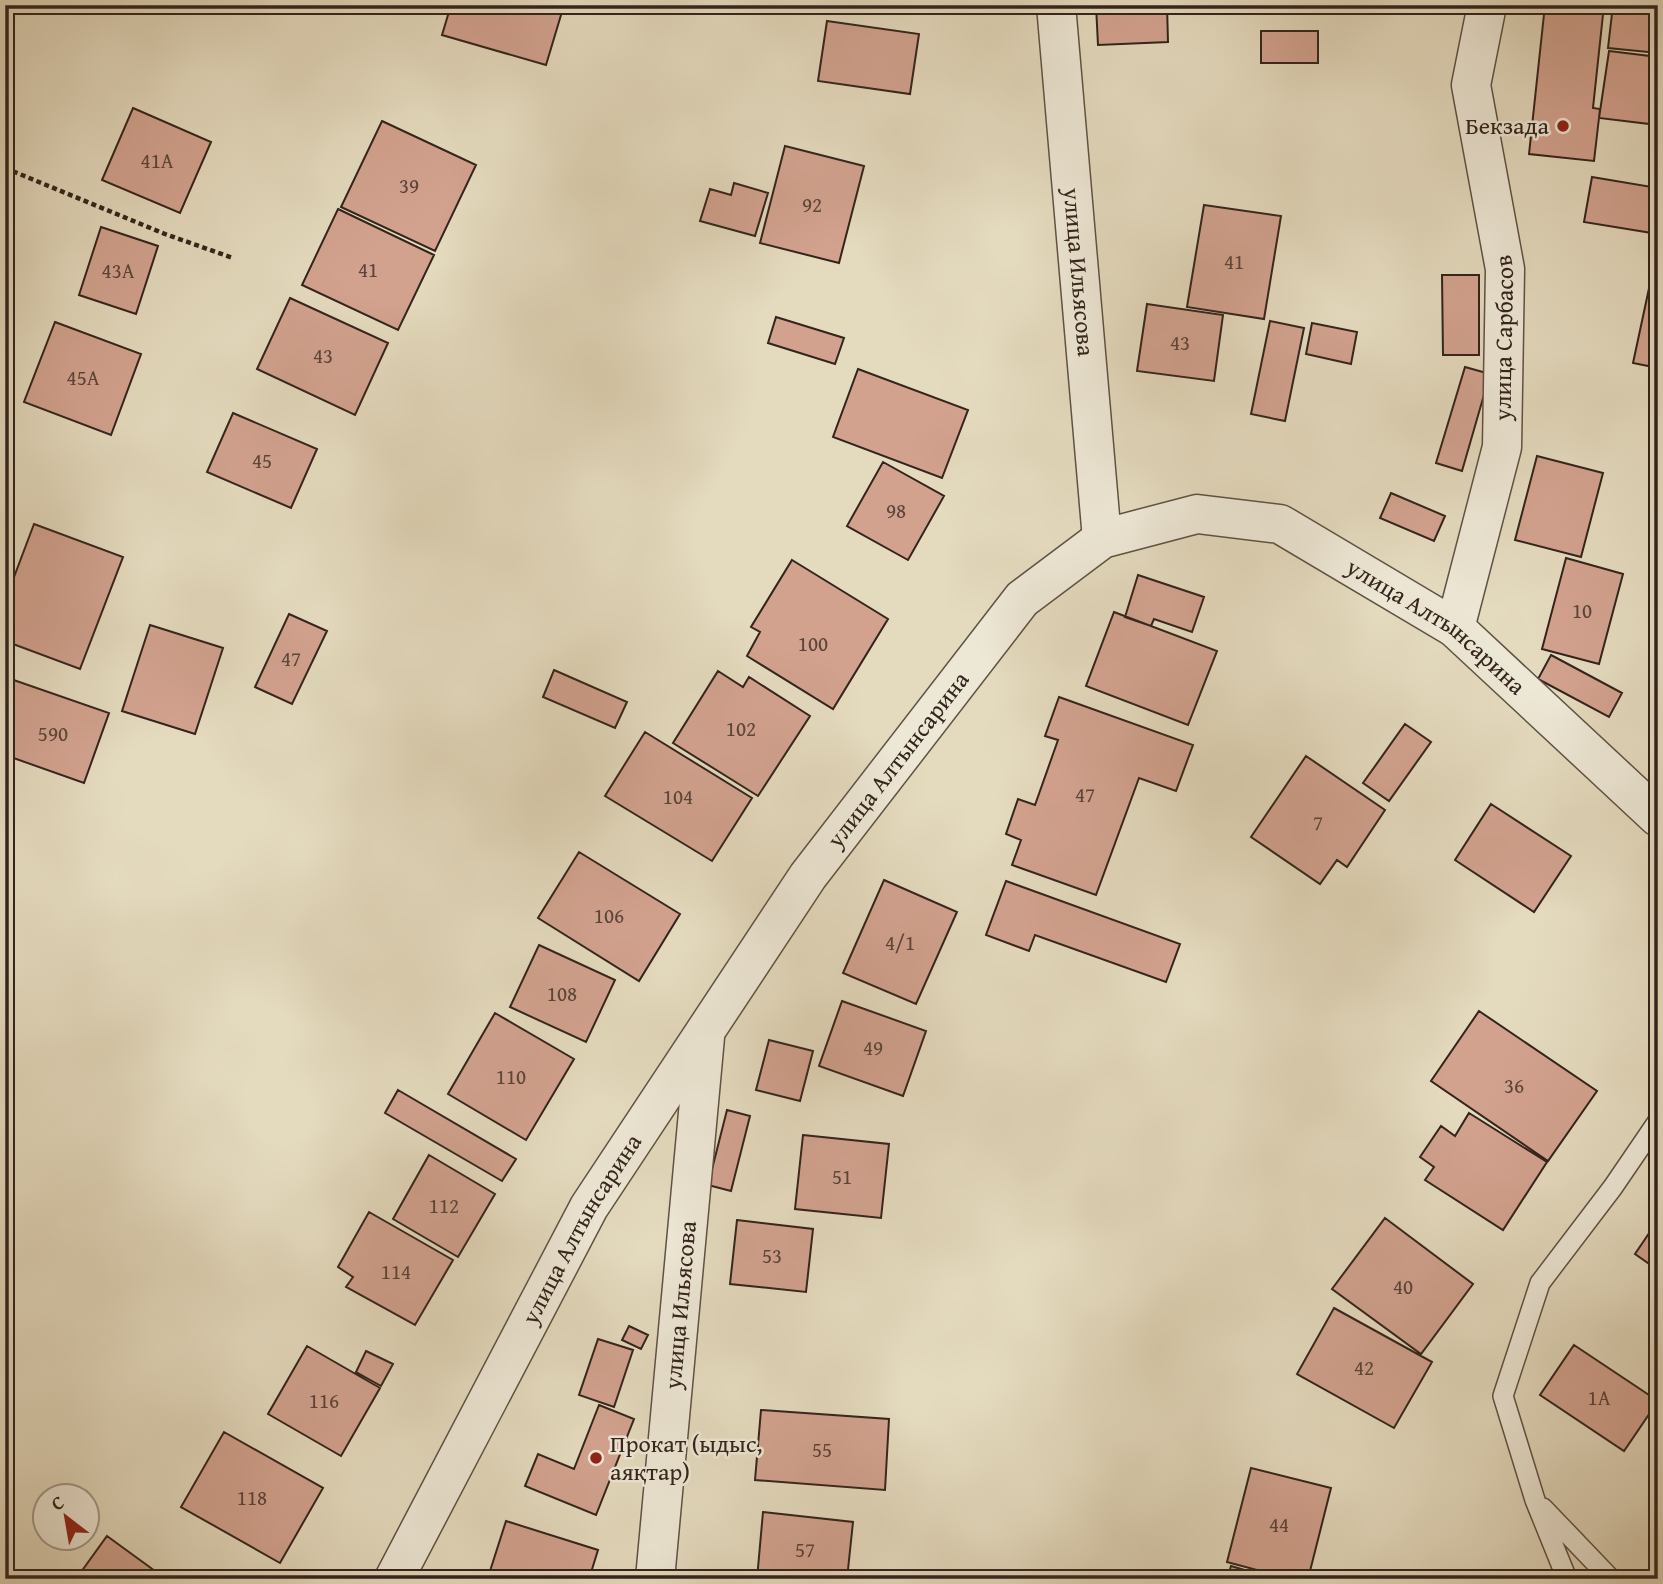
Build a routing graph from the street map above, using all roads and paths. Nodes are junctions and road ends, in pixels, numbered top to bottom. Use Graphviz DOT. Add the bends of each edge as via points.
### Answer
graph roads {
  1 [pos="1056,5"];
  2 [pos="1487,5"];
  3 [pos="5,168"];
  4 [pos="233,258"];
  5 [pos="1102,539"];
  6 [pos="1455,628"];
  7 [pos="1658,817"];
  8 [pos="705,1031"];
  9 [pos="1658,1121"];
  10 [pos="1535,1500"];
  11 [pos="394,1579"];
  12 [pos="655,1579"];
  13 [pos="1567,1579"];
  14 [pos="1611,1579"];
  1 -- 5 [label="street, улица Ильясова"];
  2 -- 6 [label="street, улица Сарбасов" via="1471,85 1505,269 1502,447"];
  3 -- 4 [label="path"];
  5 -- 6 [label="street, улица Алтынсарина" via="1197,514 1280,524"];
  5 -- 8 [label="street, улица Алтынсарина" via="1022,599 808,876"];
  6 -- 7 [label="street, улица Алтынсарина"];
  8 -- 11 [label="street, улица Алтынсарина" via="589,1207"];
  8 -- 12 [label="street, улица Ильясова"];
  9 -- 10 [label="lane" via="1540,1283 1507,1383 1503,1396"];
  10 -- 13 [label="lane"];
  10 -- 14 [label="lane"];
}
